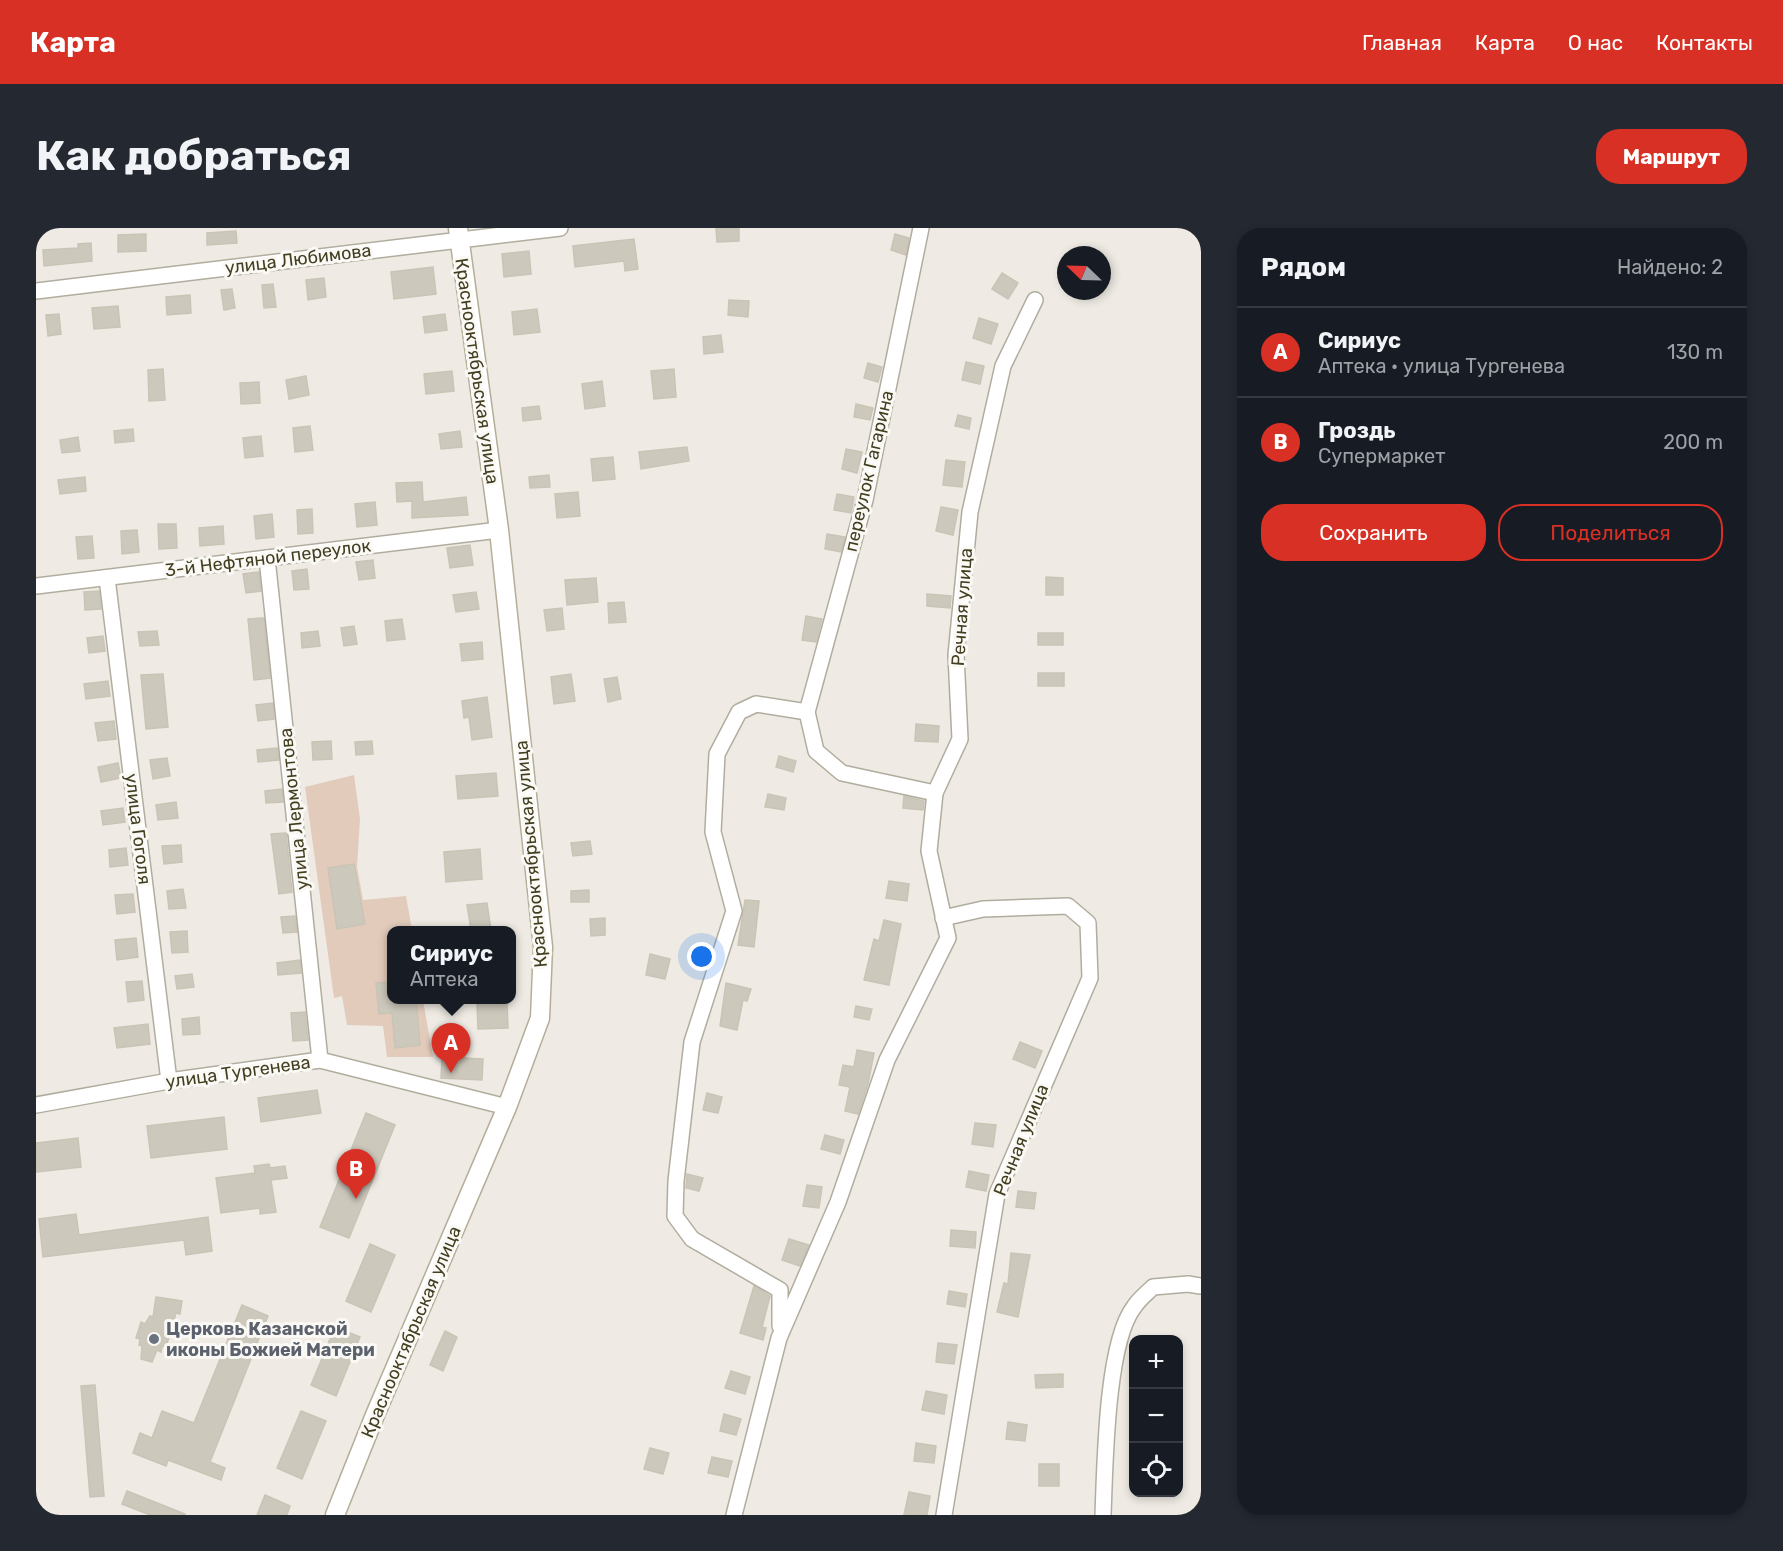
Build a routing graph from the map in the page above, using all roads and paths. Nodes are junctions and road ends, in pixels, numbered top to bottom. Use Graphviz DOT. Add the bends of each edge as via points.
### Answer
graph roads {
  1 [pos="560,228"];
  2 [pos="921,228"];
  3 [pos="459,234"];
  4 [pos="36,291"];
  5 [pos="1035,300"];
  6 [pos="499,530"];
  7 [pos="267,558"];
  8 [pos="107,578"];
  9 [pos="36,586"];
  10 [pos="807,712"];
  11 [pos="935,794"];
  12 [pos="943,918"];
  13 [pos="320,1060"];
  14 [pos="169,1081"];
  15 [pos="36,1105"];
  16 [pos="507,1107"];
  17 [pos="1201,1286"];
  18 [pos="779,1338"];
  19 [pos="335,1515"];
  20 [pos="734,1515"];
  21 [pos="944,1515"];
  22 [pos="1103,1515"];
  1 -- 3 [label="street, улица Любимова"];
  2 -- 10 [label="street, переулок Гагарина" via="866,500"];
  3 -- 4 [label="street, улица Любимова"];
  3 -- 6 [label="street, Краснооктябрьская улица"];
  5 -- 11 [label="street, Речная улица" via="1003,366 970,512 956,655 960,739"];
  6 -- 7 [label="street, 3-й Нефтяной переулок"];
  6 -- 16 [label="street, Краснооктябрьская улица" via="543,947 540,1018"];
  7 -- 8 [label="street, 3-й Нефтяной переулок"];
  7 -- 13 [label="street, улица Лермонтова"];
  8 -- 9 [label="street, 3-й Нефтяной переулок"];
  8 -- 14 [label="street, улица Гоголя"];
  10 -- 11 [label="street" via="816,751 842,773"];
  10 -- 18 [label="street" via="756,704 739,712 717,754 713,832 734,910 692,1042 676,1181 675,1216 692,1239 780,1290"];
  11 -- 12 [label="street, Речная улица" via="928,851"];
  12 -- 18 [label="street, Речная улица" via="948,938 887,1060 838,1202"];
  12 -- 21 [label="street, Речная улица" via="982,909 1068,906 1088,923 1090,978 997,1194"];
  13 -- 14 [label="street, улица Тургенева"];
  13 -- 16 [label="street, улица Тургенева"];
  14 -- 15 [label="street, улица Тургенева"];
  16 -- 19 [label="street, Краснооктябрьская улица"];
  17 -- 22 [label="street" via="1153,1287 1133,1308 1120,1337 1106,1427"];
  18 -- 20 [label="street, Речная улица"];
}
